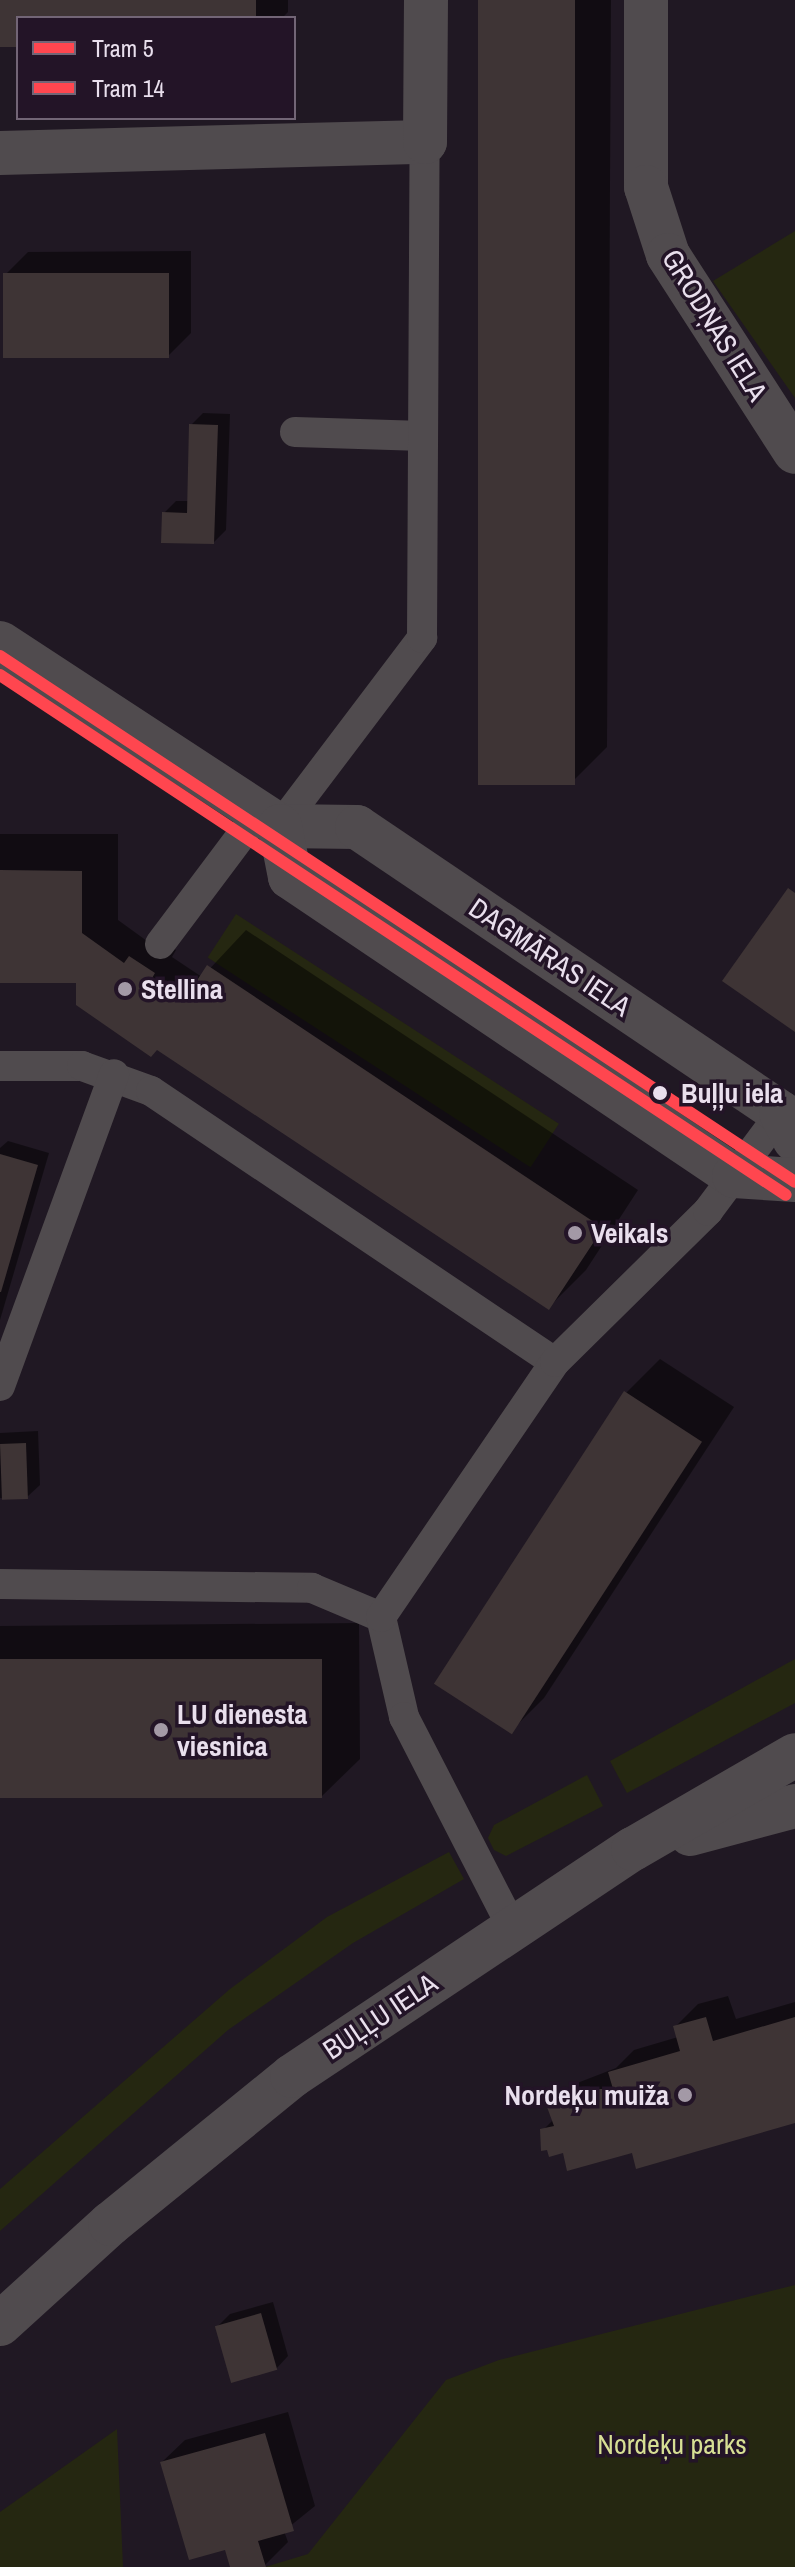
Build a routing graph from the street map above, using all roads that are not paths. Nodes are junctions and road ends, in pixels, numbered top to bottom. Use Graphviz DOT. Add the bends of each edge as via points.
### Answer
graph roads {
  1 [pos="426,0"];
  2 [pos="646,0"];
  3 [pos="425,142"];
  4 [pos="0,153"];
  5 [pos="295,432"];
  6 [pos="423,436"];
  7 [pos="795,452"];
  8 [pos="0,643"];
  9 [pos="269,819"];
  10 [pos="160,944"];
  11 [pos="0,1066"];
  12 [pos="114,1074"];
  13 [pos="788,1126"];
  14 [pos="734,1176"];
  15 [pos="795,1180"];
  16 [pos="555,1362"];
  17 [pos="0,1386"];
  18 [pos="0,1584"];
  19 [pos="381,1617"];
  20 [pos="795,1755"];
  21 [pos="795,1806"];
  22 [pos="633,1849"];
  23 [pos="512,1927"];
  24 [pos="0,2324"];
  1 -- 3 [label="street"];
  2 -- 7 [label="street, GRODŅAS IELA" via="646,187 668,255"];
  3 -- 4 [label="street"];
  3 -- 6 [label="lane"];
  5 -- 6 [label="lane"];
  6 -- 9 [label="lane" via="422,638"];
  8 -- 9 [label="street"];
  9 -- 10 [label="lane"];
  9 -- 13 [label="street, DAGMĀRAS IELA" via="357,827"];
  9 -- 14 [label="street" via="290,877"];
  11 -- 12 [label="lane" via="82,1066"];
  12 -- 16 [label="lane" via="151,1091"];
  12 -- 17 [label="lane"];
  13 -- 14 [label="lane"];
  14 -- 15 [label="street"];
  14 -- 16 [label="lane" via="708,1211"];
  16 -- 19 [label="lane"];
  18 -- 19 [label="lane" via="312,1588"];
  19 -- 23 [label="lane" via="404,1717"];
  20 -- 22 [label="street, BUĻĻU IELA"];
  21 -- 22 [label="street"];
  22 -- 23 [label="street, BUĻĻU IELA"];
  23 -- 24 [label="street, BUĻĻU IELA" via="292,2076 110,2224"];
}
